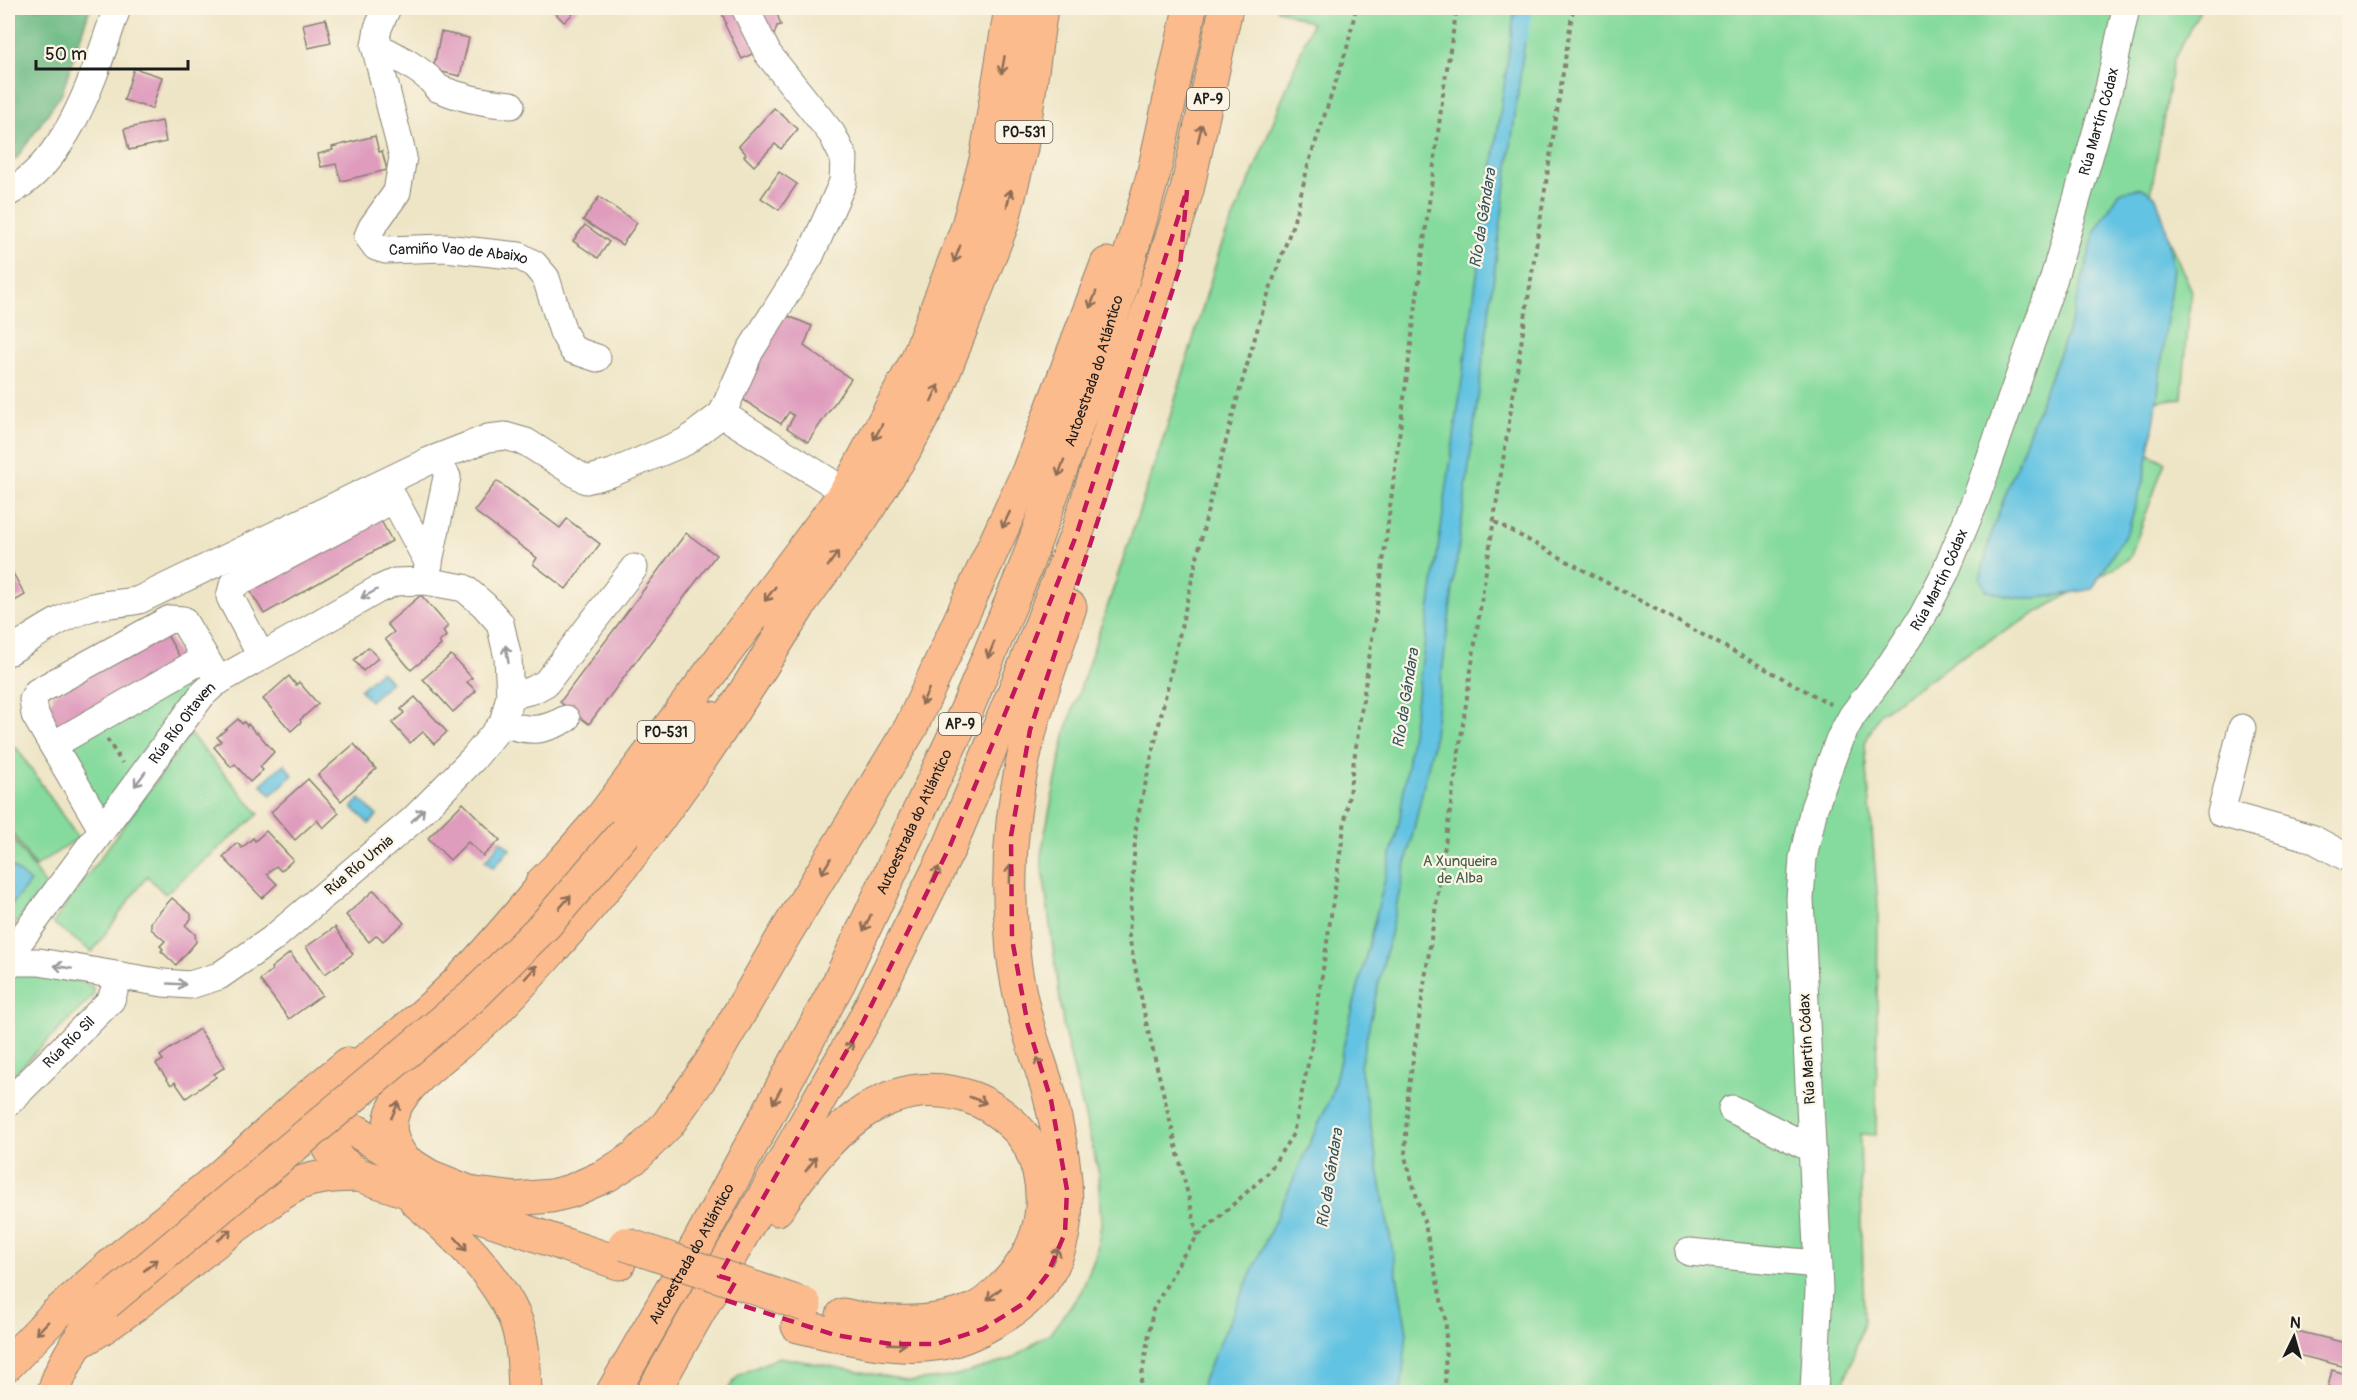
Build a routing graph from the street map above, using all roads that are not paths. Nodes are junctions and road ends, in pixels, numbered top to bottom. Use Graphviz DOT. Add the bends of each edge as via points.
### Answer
graph roads {
  1 [pos="117,8"];
  2 [pos="387,8"];
  3 [pos="745,8"];
  4 [pos="1011,8"];
  5 [pos="1041,8"];
  6 [pos="1190,8"];
  7 [pos="1226,8"];
  8 [pos="2126,8"];
  9 [pos="375,46"];
  10 [pos="1178,67"];
  11 [pos="511,105"];
  12 [pos="1187,190"];
  13 [pos="8,193"];
  14 [pos="597,358"];
  15 [pos="722,414"];
  16 [pos="447,477"];
  17 [pos="846,492"];
  18 [pos="633,568"];
  19 [pos="427,572"];
  20 [pos="799,606"];
  21 [pos="8,652"];
  22 [pos="261,656"];
  23 [pos="205,658"];
  24 [pos="219,681"];
  25 [pos="510,696"];
  26 [pos="566,718"];
  27 [pos="503,723"];
  28 [pos="2242,728"];
  29 [pos="52,745"];
  30 [pos="102,829"];
  31 [pos="2349,859"];
  32 [pos="562,863"];
  33 [pos="8,952"];
  34 [pos="8,962"];
  35 [pos="119,976"];
  36 [pos="8,1102"];
  37 [pos="1732,1109"];
  38 [pos="324,1124"];
  39 [pos="1812,1149"];
  40 [pos="223,1174"];
  41 [pos="359,1175"];
  42 [pos="404,1177"];
  43 [pos="476,1194"];
  44 [pos="1689,1252"];
  45 [pos="622,1254"];
  46 [pos="1817,1264"];
  47 [pos="802,1315"];
  48 [pos="76,1344"];
  49 [pos="8,1364"];
  50 [pos="54,1392"];
  51 [pos="525,1392"];
  52 [pos="613,1392"];
  53 [pos="653,1392"];
  54 [pos="671,1392"];
  55 [pos="1814,1392"];
  1 -- 13 [label="street" via="78,112 50,156"];
  2 -- 9 [label="street, Camiño Vao de Abaixo"];
  3 -- 15 [label="street" via="768,54 832,134 844,158 843,182 810,256 750,351"];
  4 -- 17 [label="main road, PO-531, one-way" via="986,160 967,229 917,360"];
  20 -- 5 [label="main road, PO-531, one-way" via="904,451 936,392 972,304 1002,224 1021,148"];
  6 -- 10 [label="main road, Autoestrada do Atlántico / AP-9"];
  12 -- 7 [label="main road, AP-9, one-way"];
  8 -- 39 [label="street, Rúa Martín Códax" via="2109,88 2053,281 1975,501 1922,616 1839,740 1814,808 1803,858 1800,899"];
  9 -- 11 [label="street" via="450,94"];
  9 -- 14 [label="street, Camiño Vao de Abaixo" via="403,157 397,192 368,236 376,247 386,250 445,248 519,256 534,264 546,278 562,332 573,350"];
  10 -- 43 [label="main road, one-way" via="1028,472 911,727 710,1064 668,1124 635,1157 607,1175 551,1196 516,1199"];
  10 -- 52 [label="main road, Autoestrada do Atlántico / AP-9, one-way" via="1153,176 1097,368 1026,566 967,709 839,982"];
  47 -- 12 [label="main road, one-way" via="891,1344 937,1344 983,1329 1026,1302 1047,1275 1065,1233 1067,1190 1051,1100 1028,1026 1012,939 1011,836 1030,730 1180,267"];
  53 -- 12 [label="main road, AP-9, one-way" via="863,1022 950,846 1076,536"];
  15 -- 17 [label="street"];
  15 -- 21 [label="street" via="685,442 586,480 526,442 506,436 488,438 429,461 139,600 75,613"];
  16 -- 19 [label="street"];
  17 -- 32 [label="main road, PO-531, one-way" via="603,816"];
  18 -- 25 [label="street" via="546,683"];
  19 -- 22 [label="street, Rúa Río Oitaven, one-way" via="378,590"];
  19 -- 22 [label="street" via="394,499 234,585 230,597"];
  25 -- 19 [label="street, Rúa Río Umia, one-way" via="508,658 500,623 464,588"];
  42 -- 20 [label="main road, one-way" via="390,1131 397,1102 488,1018 636,851 732,715"];
  48 -- 20 [label="main road, PO-531, one-way, bridge" via="106,1303 472,997 546,924 625,832"];
  22 -- 24 [label="street, Rúa Río Oitaven"];
  23 -- 24 [label="street"];
  23 -- 29 [label="street"];
  23 -- 29 [label="street" via="183,620 170,619 37,692 33,699 34,715"];
  24 -- 30 [label="street, Rúa Río Oitaven, one-way" via="202,695"];
  25 -- 27 [label="street, Rúa Río Umia"];
  26 -- 27 [label="street" via="548,728 523,730"];
  35 -- 27 [label="street, Rúa Río Umia, one-way" via="190,985 219,976 236,965 414,819"];
  28 -- 31 [label="street" via="2221,813 2311,838"];
  29 -- 30 [label="street"];
  30 -- 33 [label="street, Rúa Río Oitaven"];
  32 -- 38 [label="main road" via="486,955 415,1023 337,1088 326,1107"];
  32 -- 40 [label="main road, PO-531" via="388,1030"];
  35 -- 34 [label="street, Rúa Río Umia, one-way" via="39,962"];
  35 -- 36 [label="street, Rúa Río Sil" via="111,1000"];
  37 -- 39 [label="street"];
  38 -- 40 [label="main road" via="300,1126 284,1133"];
  38 -- 41 [label="main road" via="332,1155"];
  38 -- 42 [label="main road" via="358,1132"];
  39 -- 46 [label="street, Rúa Martín Códax"];
  40 -- 49 [label="main road, PO-531, one-way" via="118,1259 56,1314"];
  41 -- 42 [label="main road"];
  48 -- 41 [label="main road, one-way" via="110,1324 287,1191 322,1177"];
  42 -- 43 [label="main road" via="429,1176"];
  42 -- 45 [label="main road"];
  42 -- 51 [label="main road, one-way" via="495,1284 514,1317 524,1362"];
  43 -- 45 [label="main road"];
  44 -- 46 [label="street"];
  45 -- 47 [label="main road, bridge"];
  46 -- 55 [label="street, Rúa Martín Códax"];
  54 -- 47 [label="main road, one-way" via="779,1207 822,1149 855,1117 891,1096 930,1089 953,1091 987,1104 1030,1145 1039,1170 1042,1217 1026,1260 981,1305 943,1318 906,1322"];
  48 -- 50 [label="main road, PO-531"];
}
